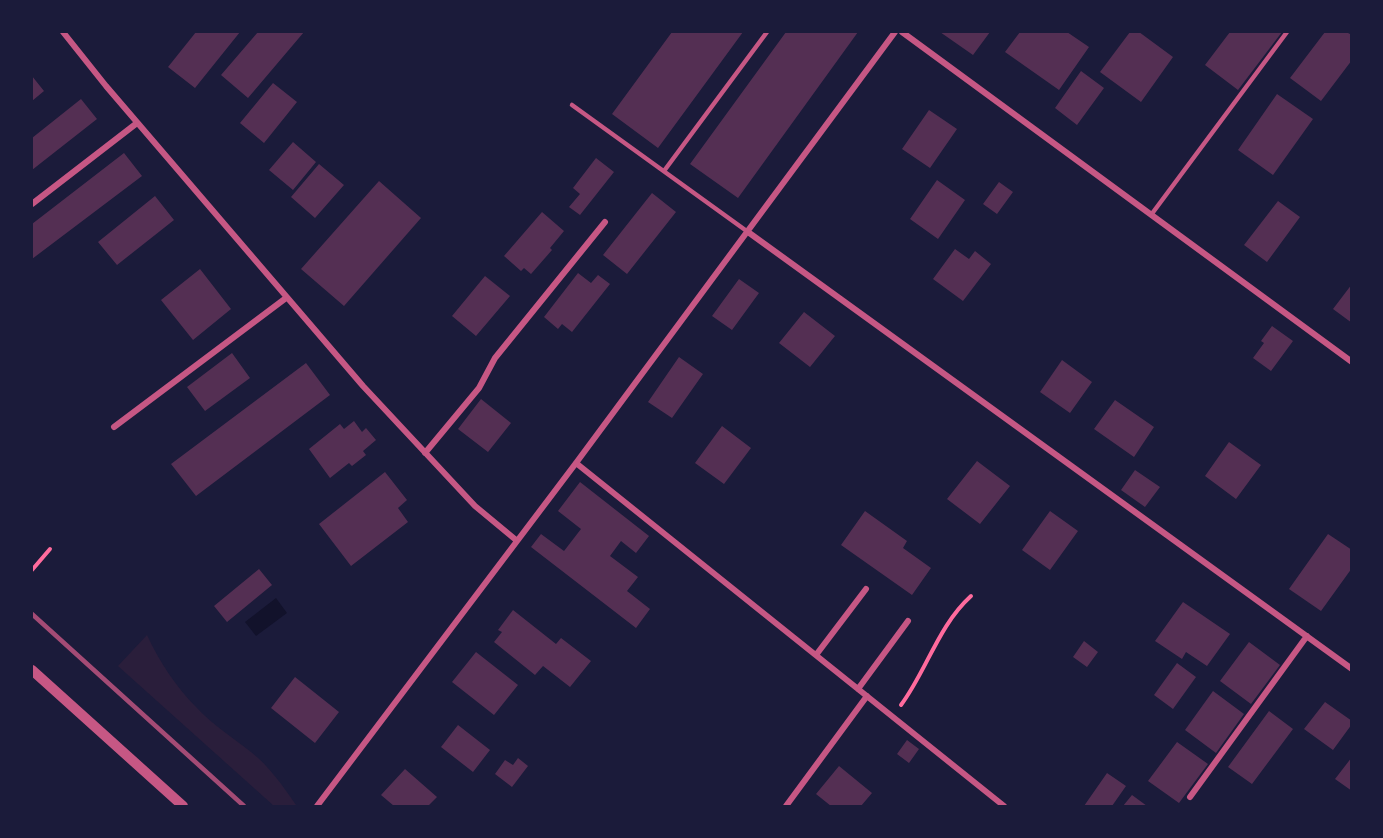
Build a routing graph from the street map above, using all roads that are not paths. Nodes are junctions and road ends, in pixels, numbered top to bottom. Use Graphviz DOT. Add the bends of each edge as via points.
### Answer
graph roads {
  1 [pos="63,32"];
  2 [pos="767,32"];
  3 [pos="895,32"];
  4 [pos="902,32"];
  5 [pos="1287,32"];
  6 [pos="572,105"];
  7 [pos="137,123"];
  8 [pos="664,171"];
  9 [pos="32,204"];
  10 [pos="1151,215"];
  11 [pos="605,222"];
  12 [pos="748,232"];
  13 [pos="286,298"];
  14 [pos="1352,362"];
  15 [pos="114,427"];
  16 [pos="425,453"];
  17 [pos="576,462"];
  18 [pos="516,540"];
  19 [pos="866,589"];
  20 [pos="908,621"];
  21 [pos="1307,636"];
  22 [pos="816,655"];
  23 [pos="1352,669"];
  24 [pos="32,670"];
  25 [pos="858,689"];
  26 [pos="867,696"];
  27 [pos="1190,797"];
  28 [pos="183,807"];
  29 [pos="317,807"];
  30 [pos="786,807"];
  31 [pos="1004,807"];
  1 -- 7 [label="street"];
  2 -- 8 [label="lane"];
  3 -- 12 [label="street"];
  4 -- 10 [label="street"];
  5 -- 10 [label="lane"];
  6 -- 8 [label="lane"];
  7 -- 9 [label="street"];
  7 -- 13 [label="street"];
  8 -- 12 [label="lane"];
  10 -- 14 [label="street"];
  11 -- 16 [label="street" via="495,358 479,388"];
  12 -- 17 [label="street"];
  12 -- 21 [label="street"];
  13 -- 15 [label="street"];
  13 -- 16 [label="street"];
  16 -- 18 [label="street" via="476,506"];
  17 -- 18 [label="street"];
  17 -- 22 [label="street"];
  18 -- 29 [label="street"];
  19 -- 22 [label="street"];
  20 -- 25 [label="street"];
  21 -- 23 [label="street"];
  21 -- 27 [label="street"];
  22 -- 25 [label="street"];
  24 -- 28 [label="street"];
  25 -- 26 [label="street"];
  26 -- 30 [label="street"];
  26 -- 31 [label="street"];
}
